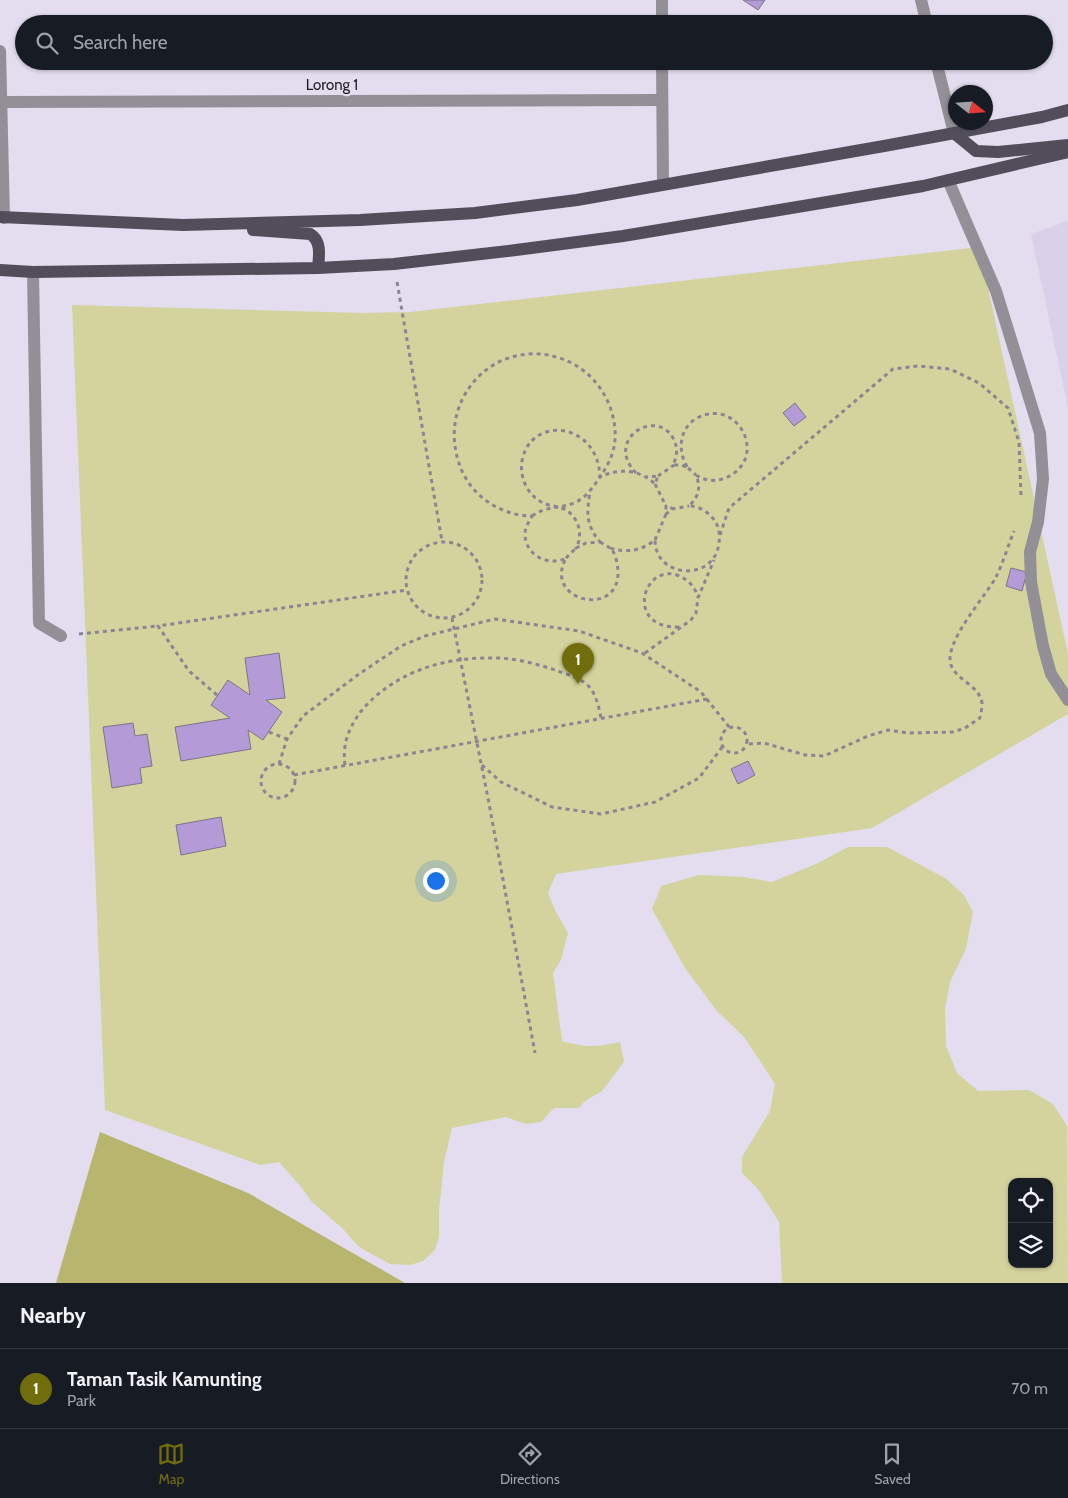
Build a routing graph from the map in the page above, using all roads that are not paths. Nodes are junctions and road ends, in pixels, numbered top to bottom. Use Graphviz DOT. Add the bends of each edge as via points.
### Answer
graph roads {
  1 [pos="662,0"];
  2 [pos="921,0"];
  3 [pos="662,15"];
  4 [pos="925,15"];
  5 [pos="0,51"];
  6 [pos="662,70"];
  7 [pos="938,70"];
  8 [pos="662,100"];
  9 [pos="1,102"];
  10 [pos="1068,110"];
  11 [pos="954,133"];
  12 [pos="1068,145"];
  13 [pos="1068,152"];
  14 [pos="948,180"];
  15 [pos="664,184"];
  16 [pos="2,217"];
  17 [pos="184,225"];
  18 [pos="318,268"];
  19 [pos="0,270"];
  20 [pos="33,272"];
  21 [pos="61,636"];
  22 [pos="1068,700"];
  1 -- 3 [label="street"];
  2 -- 4 [label="street"];
  5 -- 9 [label="street"];
  6 -- 8 [label="street"];
  7 -- 11 [label="street"];
  8 -- 9 [label="street, Lorong 1"];
  8 -- 15 [label="street"];
  9 -- 16 [label="street"];
  10 -- 11 [label="main road"];
  11 -- 12 [label="main road" via="976,151"];
  11 -- 15 [label="main road"];
  13 -- 14 [label="main road"];
  14 -- 18 [label="main road" via="623,236 394,264"];
  14 -- 22 [label="street" via="996,292 1040,433 1043,479 1038,522 1030,552 1032,582 1051,674"];
  15 -- 17 [label="main road" via="577,200 475,213"];
  16 -- 17 [label="main road"];
  17 -- 18 [label="main road" via="310,234 319,246"];
  18 -- 20 [label="main road"];
  19 -- 20 [label="main road"];
  20 -- 21 [label="street" via="39,623"];
}
